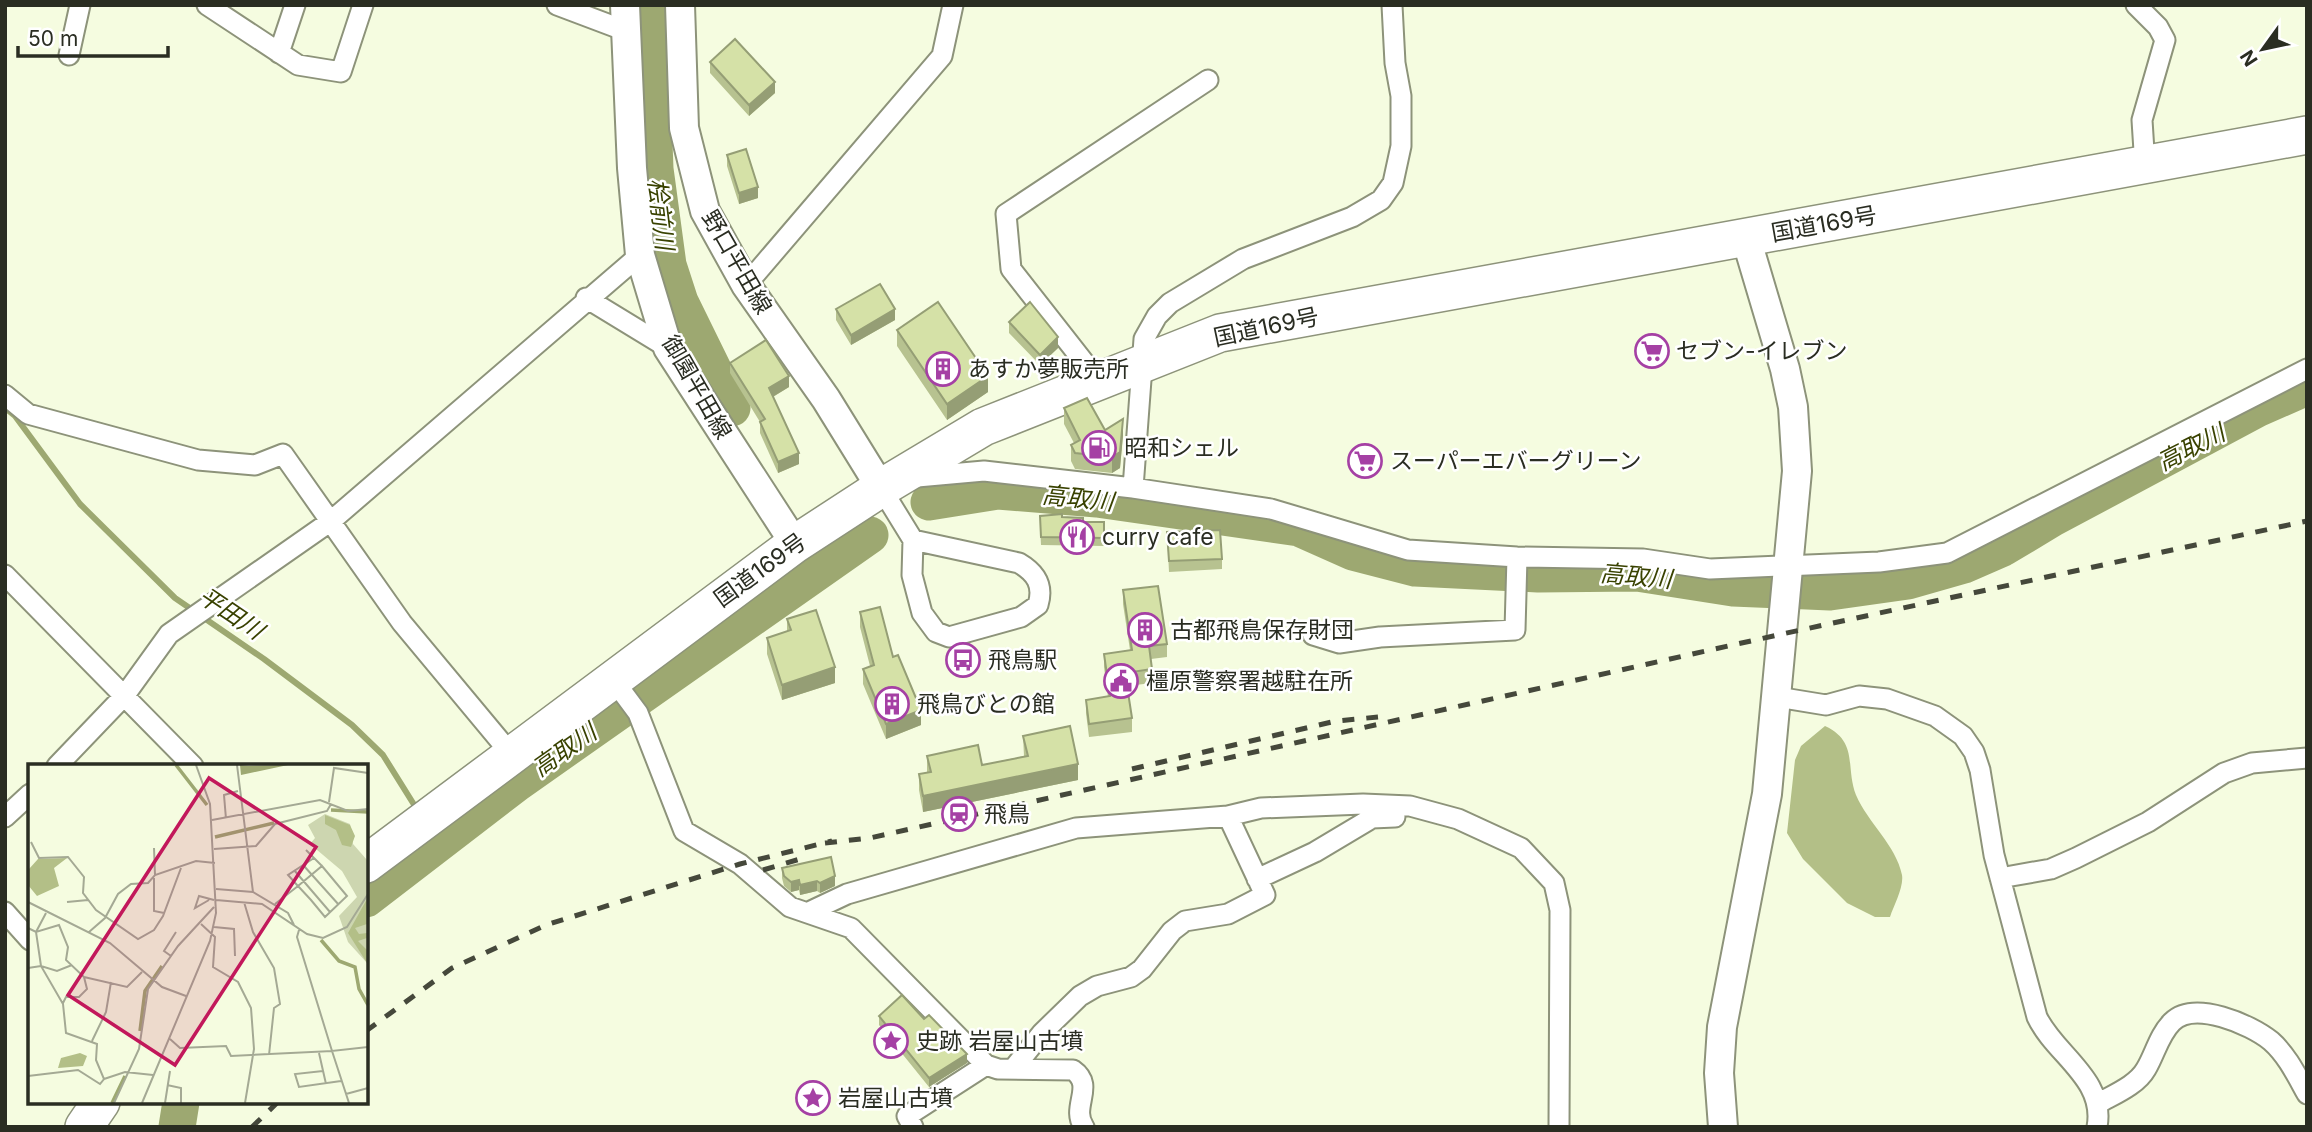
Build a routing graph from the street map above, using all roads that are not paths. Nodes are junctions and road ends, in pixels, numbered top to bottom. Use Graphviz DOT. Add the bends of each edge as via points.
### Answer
graph roads {
  1 [pos="80,5"];
  2 [pos="207,5"];
  3 [pos="295,5"];
  4 [pos="363,5"];
  5 [pos="557,5"];
  6 [pos="680,5"];
  7 [pos="953,5"];
  8 [pos="1392,5"];
  9 [pos="2136,5"];
  10 [pos="626,18"];
  11 [pos="279,53"];
  12 [pos="69,55"];
  13 [pos="1208,80"];
  14 [pos="2307,135"];
  15 [pos="2145,167"];
  16 [pos="1746,238"];
  17 [pos="640,255"];
  18 [pos="746,285"];
  19 [pos="586,299"];
  20 [pos="668,348"];
  21 [pos="1142,363"];
  22 [pos="2307,369"];
  23 [pos="1098,380"];
  24 [pos="5,394"];
  25 [pos="881,488"];
  26 [pos="1133,488"];
  27 [pos="331,521"];
  28 [pos="914,540"];
  29 [pos="795,544"];
  30 [pos="1517,569"];
  31 [pos="5,575"];
  32 [pos="1786,581"];
  33 [pos="1313,635"];
  34 [pos="612,678"];
  35 [pos="125,695"];
  36 [pos="1777,697"];
  37 [pos="511,754"];
  38 [pos="2307,758"];
  39 [pos="59,764"];
  40 [pos="191,764"];
  41 [pos="28,796"];
  42 [pos="1410,806"];
  43 [pos="1228,816"];
  44 [pos="5,817"];
  45 [pos="368,862"];
  46 [pos="2000,878"];
  47 [pos="1257,879"];
  48 [pos="811,911"];
  49 [pos="5,912"];
  50 [pos="28,938"];
  51 [pos="986,1065"];
  52 [pos="1013,1069"];
  53 [pos="2307,1094"];
  54 [pos="2099,1102"];
  55 [pos="100,1104"];
  56 [pos="84,1127"];
  57 [pos="913,1127"];
  58 [pos="1084,1127"];
  59 [pos="1559,1127"];
  60 [pos="1723,1127"];
  61 [pos="2097,1127"];
  1 -- 12 [label="street"];
  2 -- 11 [label="street"];
  3 -- 11 [label="street"];
  4 -- 11 [label="street" via="341,72 298,65"];
  5 -- 10 [label="street"];
  6 -- 18 [label="main road, 野口平田線" via="684,128 705,211"];
  7 -- 18 [label="street" via="942,56"];
  8 -- 21 [label="street" via="1401,146 1392,183 1381,200 1352,217 1243,259 1170,303 1149,327"];
  9 -- 15 [label="street" via="2165,40 2142,120"];
  10 -- 17 [label="main road, 御園平田線"];
  13 -- 23 [label="street" via="1006,214 1011,269"];
  14 -- 15 [label="highway, 国道169号"];
  15 -- 16 [label="highway, 国道169号"];
  16 -- 21 [label="highway, 国道169号" via="1220,333"];
  16 -- 32 [label="main road" via="1794,407 1797,471"];
  17 -- 19 [label="street"];
  17 -- 20 [label="main road, 御園平田線"];
  18 -- 25 [label="main road, 野口平田線"];
  19 -- 20 [label="street"];
  19 -- 27 [label="street"];
  20 -- 29 [label="main road, 御園平田線"];
  21 -- 23 [label="highway, 国道169号"];
  21 -- 26 [label="street"];
  22 -- 32 [label="street" via="1947,552"];
  23 -- 25 [label="highway, 国道169号" via="983,427"];
  24 -- 27 [label="street" via="28,414 198,460 255,465 283,454"];
  25 -- 26 [label="street" via="922,475 984,471"];
  25 -- 28 [label="street"];
  25 -- 29 [label="highway, 国道169号"];
  26 -- 30 [label="street" via="1271,509 1408,550"];
  27 -- 35 [label="street" via="169,634"];
  27 -- 37 [label="street" via="401,623"];
  28 -- 28 [label="street" via="1019,563 1032,570 1039,582 1038,605 1021,617 949,637 936,632 922,612 912,575"];
  29 -- 34 [label="highway, 国道169号"];
  30 -- 32 [label="street" via="1643,559"];
  30 -- 33 [label="street" via="1515,630 1380,636 1339,643"];
  31 -- 35 [label="street"];
  32 -- 36 [label="main road"];
  34 -- 37 [label="highway, 国道169号"];
  34 -- 48 [label="street" via="638,713 684,831 740,864 790,907"];
  35 -- 39 [label="street"];
  35 -- 40 [label="street"];
  36 -- 46 [label="street" via="1826,705 1872,696 1935,716 1951,726 1974,752 1980,770"];
  36 -- 60 [label="main road" via="1766,794 1722,1027"];
  37 -- 45 [label="highway, 国道169号"];
  38 -- 46 [label="street" via="2252,763 2224,773 2148,822 2076,859 2051,869"];
  41 -- 44 [label="street"];
  42 -- 43 [label="street" via="1261,808"];
  42 -- 47 [label="street" via="1404,816 1372,818"];
  42 -- 59 [label="street" via="1458,819 1521,848 1554,883 1560,910"];
  43 -- 47 [label="street"];
  43 -- 48 [label="street" via="1076,828 847,894"];
  46 -- 54 [label="street" via="2037,1017"];
  47 -- 52 [label="street" via="1265,895 1228,914 1178,926 1131,977 1080,996"];
  48 -- 51 [label="street" via="860,935"];
  49 -- 50 [label="street"];
  51 -- 52 [label="street"];
  51 -- 57 [label="street" via="907,1116"];
  52 -- 58 [label="street" via="1073,1070 1082,1076 1085,1084 1079,1112"];
  53 -- 54 [label="street" via="2271,1041 2249,1028 2204,1013 2188,1013 2164,1031 2145,1071 2134,1083"];
  54 -- 61 [label="street"];
  55 -- 56 [label="highway"];
}
